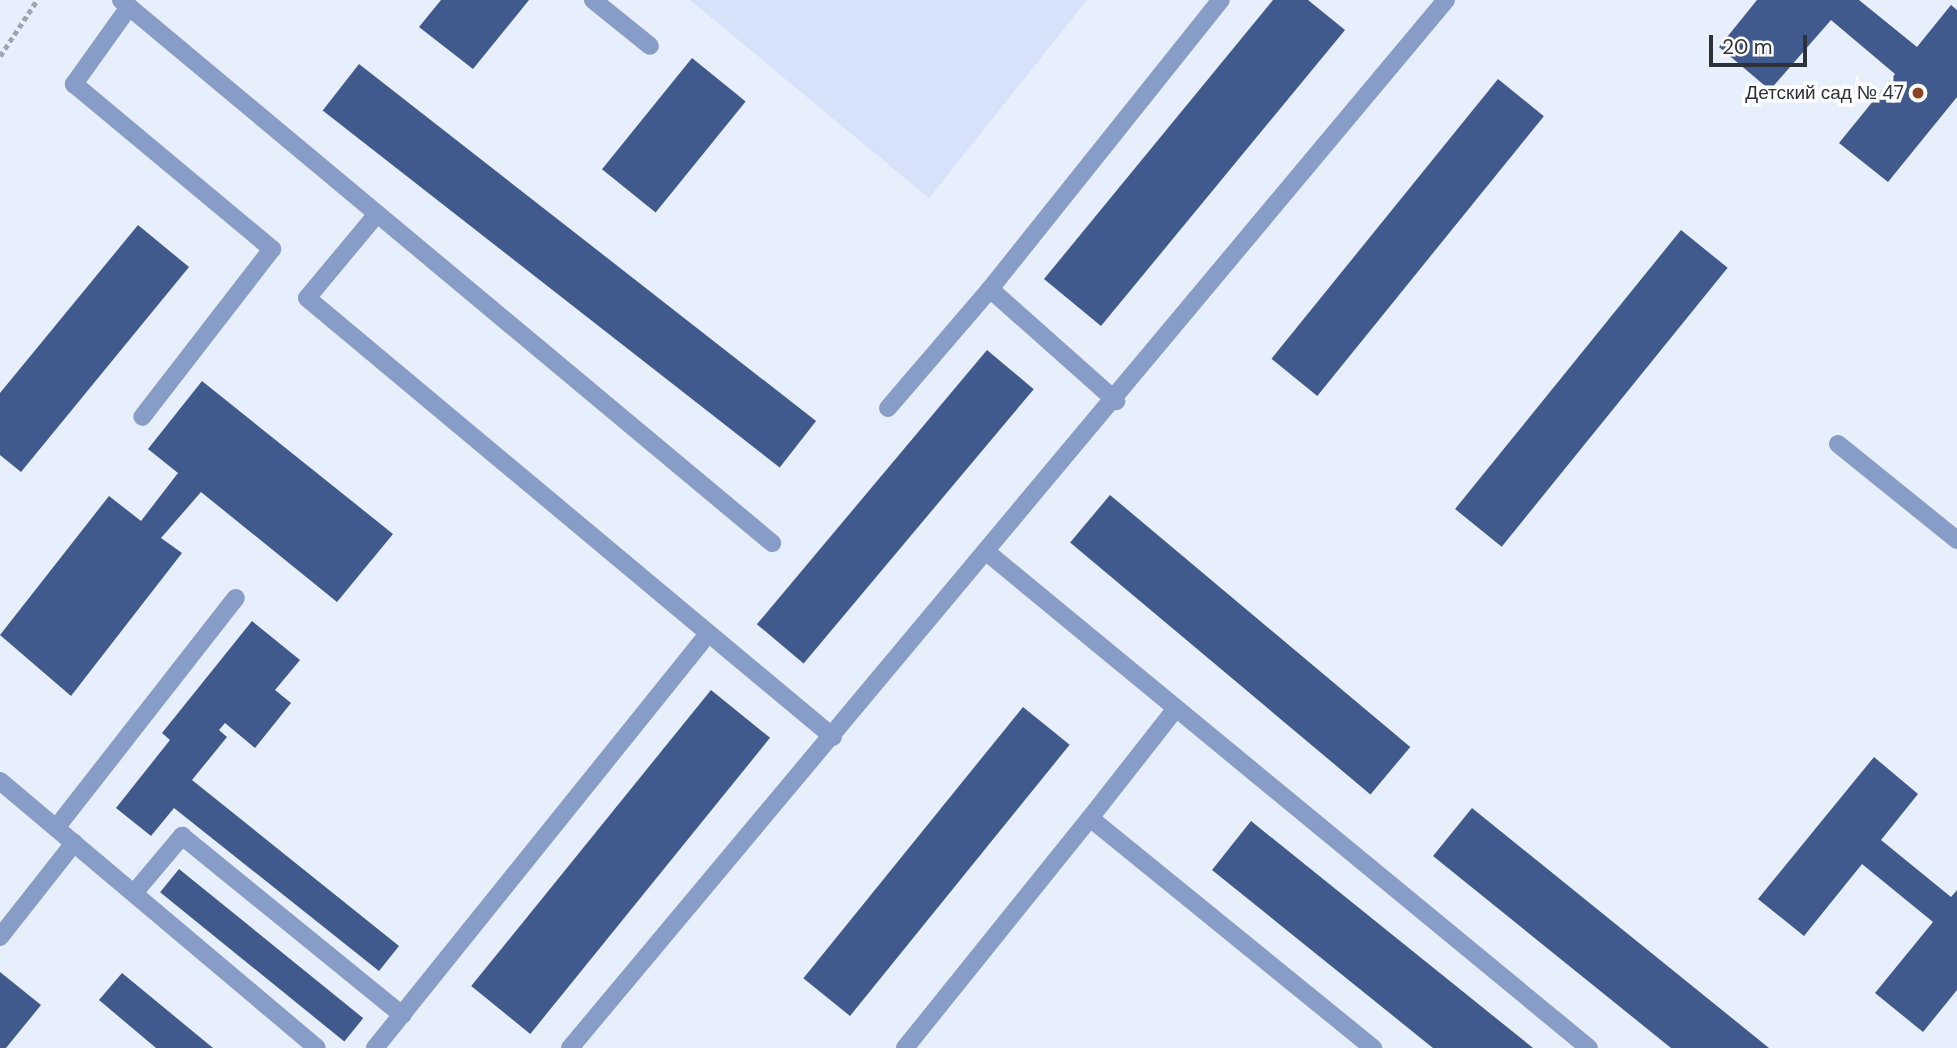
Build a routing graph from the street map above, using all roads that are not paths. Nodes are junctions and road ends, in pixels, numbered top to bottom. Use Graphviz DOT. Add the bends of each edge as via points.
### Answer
graph roads {
  1 [pos="593,0"];
  2 [pos="1221,0"];
  3 [pos="1446,0"];
  4 [pos="125,3"];
  5 [pos="650,46"];
  6 [pos="377,214"];
  7 [pos="990,289"];
  8 [pos="1116,401"];
  9 [pos="888,408"];
  10 [pos="142,417"];
  11 [pos="1839,444"];
  12 [pos="1957,540"];
  13 [pos="772,543"];
  14 [pos="989,554"];
  15 [pos="236,598"];
  16 [pos="708,634"];
  17 [pos="1174,711"];
  18 [pos="833,737"];
  19 [pos="0,780"];
  20 [pos="1090,818"];
  21 [pos="56,828"];
  22 [pos="74,844"];
  23 [pos="134,893"];
  24 [pos="0,937"];
  25 [pos="402,1015"];
  26 [pos="317,1048"];
  27 [pos="375,1048"];
  28 [pos="570,1048"];
  29 [pos="905,1048"];
  30 [pos="1373,1048"];
  31 [pos="1589,1048"];
  1 -- 5 [label="lane"];
  2 -- 7 [label="lane"];
  3 -- 8 [label="lane"];
  4 -- 6 [label="lane"];
  4 -- 10 [label="lane" via="74,84 272,249"];
  6 -- 13 [label="lane"];
  6 -- 16 [label="lane" via="307,298"];
  7 -- 8 [label="lane"];
  7 -- 9 [label="lane"];
  8 -- 14 [label="lane"];
  11 -- 12 [label="lane"];
  14 -- 17 [label="lane"];
  14 -- 18 [label="lane"];
  15 -- 21 [label="lane"];
  16 -- 18 [label="lane"];
  16 -- 25 [label="lane"];
  17 -- 20 [label="lane"];
  17 -- 31 [label="lane"];
  18 -- 28 [label="lane"];
  19 -- 21 [label="lane"];
  20 -- 29 [label="lane"];
  20 -- 30 [label="lane"];
  21 -- 22 [label="lane"];
  22 -- 23 [label="lane"];
  22 -- 24 [label="lane"];
  23 -- 25 [label="lane" via="182,836"];
  23 -- 26 [label="lane"];
  25 -- 27 [label="lane"];
}
